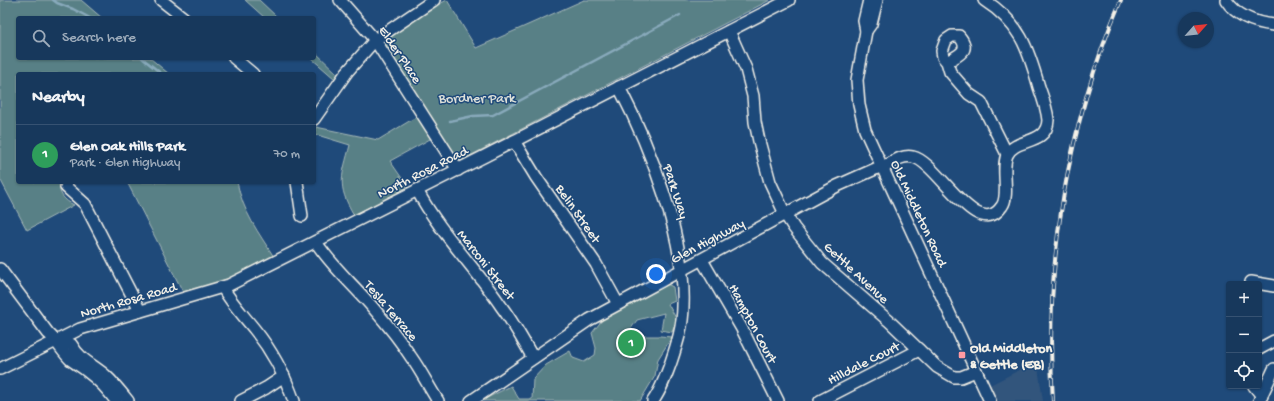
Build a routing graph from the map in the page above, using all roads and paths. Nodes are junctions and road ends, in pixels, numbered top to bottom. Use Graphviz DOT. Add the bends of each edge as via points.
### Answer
graph roads {
  1 [pos="161,0"];
  2 [pos="340,0"];
  3 [pos="434,0"];
  4 [pos="789,0"];
  5 [pos="869,0"];
  6 [pos="877,0"];
  7 [pos="984,0"];
  8 [pos="1227,2"];
  9 [pos="181,16"];
  10 [pos="1274,25"];
  11 [pos="729,31"];
  12 [pos="866,31"];
  13 [pos="375,40"];
  14 [pos="236,60"];
  15 [pos="947,62"];
  16 [pos="251,72"];
  17 [pos="619,87"];
  18 [pos="316,116"];
  19 [pos="514,141"];
  20 [pos="1007,154"];
  21 [pos="882,167"];
  22 [pos="458,170"];
  23 [pos="297,184"];
  24 [pos="66,187"];
  25 [pos="417,190"];
  26 [pos="785,214"];
  27 [pos="302,216"];
  28 [pos="316,242"];
  29 [pos="702,260"];
  30 [pos="0,269"];
  31 [pos="682,270"];
  32 [pos="1262,284"];
  33 [pos="1274,286"];
  34 [pos="223,288"];
  35 [pos="618,304"];
  36 [pos="140,311"];
  37 [pos="56,340"];
  38 [pos="1274,341"];
  39 [pos="1262,347"];
  40 [pos="919,350"];
  41 [pos="533,358"];
  42 [pos="0,369"];
  43 [pos="1274,369"];
  44 [pos="976,371"];
  45 [pos="284,376"];
  46 [pos="1255,389"];
  47 [pos="658,399"];
  48 [pos="1260,399"];
  49 [pos="116,401"];
  50 [pos="128,401"];
  51 [pos="241,401"];
  52 [pos="294,401"];
  53 [pos="438,401"];
  54 [pos="471,401"];
  55 [pos="778,401"];
  56 [pos="820,401"];
  57 [pos="990,401"];
  1 -- 9 [label="street"];
  2 -- 13 [label="street, Elder Place"];
  3 -- 13 [label="street"];
  4 -- 11 [label="street, North Rosa Road"];
  5 -- 12 [label="street, Old Middleton Road" via="864,20"];
  6 -- 12 [label="street, Old Middleton Road" via="871,24"];
  7 -- 20 [label="street" via="1021,36 1048,116 1047,128 1043,134 1015,147"];
  8 -- 10 [label="street" via="1235,12 1250,20"];
  11 -- 17 [label="street, North Rosa Road"];
  11 -- 26 [label="street, Gettle Avenue" via="746,69 753,96 755,122 770,182"];
  12 -- 21 [label="street, Old Middleton Road" via="857,80 859,105 865,130"];
  13 -- 18 [label="street"];
  13 -- 22 [label="street, Elder Place"];
  14 -- 16 [label="street"];
  15 -- 20 [label="street" via="950,72 969,94 981,102"];
  17 -- 19 [label="street, North Rosa Road"];
  17 -- 31 [label="street, Park Way" via="662,190"];
  19 -- 22 [label="street, North Rosa Road"];
  19 -- 35 [label="street, Belin Street" via="596,264"];
  20 -- 21 [label="street, Glen Highway" via="1004,203 997,212 983,216 972,210 918,158 906,156"];
  21 -- 26 [label="street, Glen Highway" via="837,186"];
  21 -- 44 [label="street, Old Middleton Road"];
  22 -- 25 [label="street, North Rosa Road"];
  23 -- 27 [label="street"];
  24 -- 36 [label="street" via="84,204"];
  25 -- 28 [label="street, North Rosa Road"];
  25 -- 41 [label="street, Marconi Street" via="446,236 501,305"];
  26 -- 29 [label="street, Glen Highway"];
  26 -- 40 [label="street, Gettle Avenue" via="822,263"];
  28 -- 34 [label="street, North Rosa Road"];
  28 -- 53 [label="street, Tesla Terrace" via="337,270 395,334"];
  29 -- 31 [label="street, Glen Highway"];
  29 -- 55 [label="street, Hampton Court" via="742,329"];
  30 -- 37 [label="street"];
  31 -- 35 [label="street, Glen Highway"];
  31 -- 47 [label="street, Park Way" via="681,328"];
  32 -- 33 [label="street"];
  34 -- 36 [label="street, North Rosa Road"];
  34 -- 45 [label="street" via="235,308 256,331"];
  35 -- 41 [label="street, Glen Highway" via="589,320"];
  36 -- 37 [label="street, North Rosa Road" via="80,329"];
  37 -- 42 [label="street, North Rosa Road"];
  37 -- 49 [label="street" via="61,350 105,387"];
  37 -- 50 [label="street" via="71,344 76,354 104,374"];
  38 -- 39 [label="street"];
  40 -- 44 [label="street, Gettle Avenue" via="937,367 954,377"];
  40 -- 56 [label="street, Hilldale Court"];
  41 -- 54 [label="street, Glen Highway"];
  43 -- 48 [label="street"];
  44 -- 57 [label="street, Old Middleton Road"];
  45 -- 51 [label="street"];
  45 -- 52 [label="street"];
  46 -- 48 [label="street"];
}
